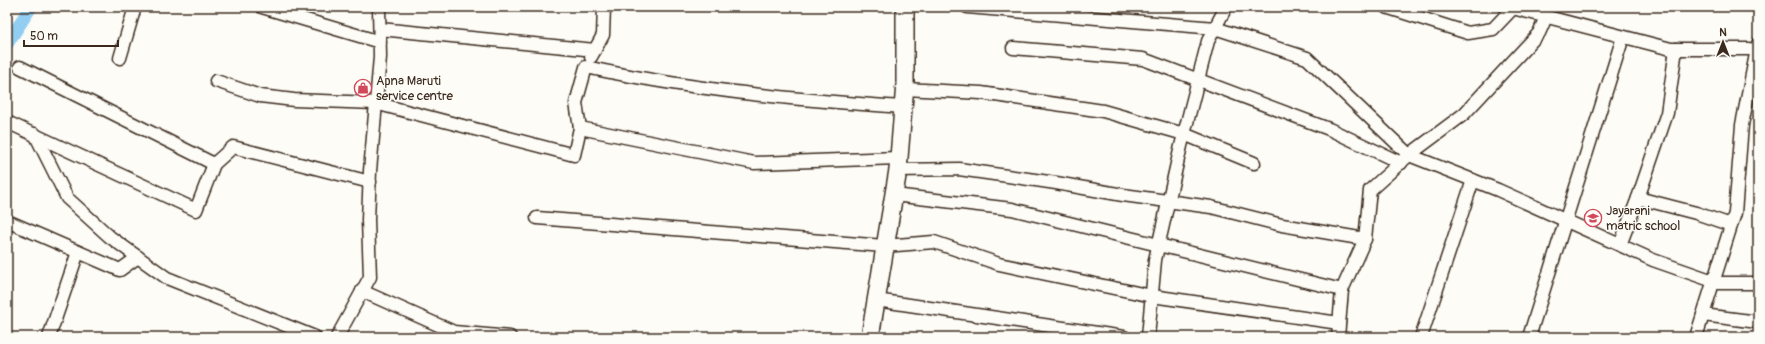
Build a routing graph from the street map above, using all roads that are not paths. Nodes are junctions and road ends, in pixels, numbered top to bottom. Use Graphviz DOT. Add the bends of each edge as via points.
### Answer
graph roads {
  1 [pos="135,7"];
  2 [pos="262,7"];
  3 [pos="379,7"];
  4 [pos="604,7"];
  5 [pos="906,7"];
  6 [pos="966,7"];
  7 [pos="1226,7"];
  8 [pos="1386,7"];
  9 [pos="1511,8"];
  10 [pos="1533,10"];
  11 [pos="1546,17"];
  12 [pos="1215,28"];
  13 [pos="380,29"];
  14 [pos="1623,37"];
  15 [pos="380,42"];
  16 [pos="1013,48"];
  17 [pos="1758,48"];
  18 [pos="1676,49"];
  19 [pos="595,50"];
  20 [pos="120,58"];
  21 [pos="586,66"];
  22 [pos="20,67"];
  23 [pos="1198,80"];
  24 [pos="216,81"];
  25 [pos="905,89"];
  26 [pos="375,103"];
  27 [pos="903,107"];
  28 [pos="7,122"];
  29 [pos="580,128"];
  30 [pos="35,134"];
  31 [pos="1184,134"];
  32 [pos="1405,159"];
  33 [pos="1254,163"];
  34 [pos="214,164"];
  35 [pos="898,164"];
  36 [pos="1473,180"];
  37 [pos="370,182"];
  38 [pos="894,195"];
  39 [pos="1638,198"];
  40 [pos="1168,202"];
  41 [pos="537,218"];
  42 [pos="1566,220"];
  43 [pos="7,221"];
  44 [pos="1731,225"];
  45 [pos="1365,239"];
  46 [pos="1158,244"];
  47 [pos="1620,245"];
  48 [pos="884,246"];
  49 [pos="78,252"];
  50 [pos="138,257"];
  51 [pos="1713,281"];
  52 [pos="1758,283"];
  53 [pos="1342,290"];
  54 [pos="362,291"];
  55 [pos="1152,296"];
  56 [pos="876,300"];
  57 [pos="1703,314"];
  58 [pos="1758,322"];
  59 [pos="1339,323"];
  60 [pos="455,334"];
  61 [pos="49,337"];
  62 [pos="315,337"];
  63 [pos="337,337"];
  64 [pos="510,337"];
  65 [pos="870,337"];
  66 [pos="1124,337"];
  67 [pos="1148,337"];
  68 [pos="1338,337"];
  69 [pos="1421,337"];
  70 [pos="1529,337"];
  71 [pos="1696,337"];
  1 -- 20 [label="street"];
  2 -- 15 [label="street"];
  3 -- 13 [label="street"];
  4 -- 19 [label="street" via="603,35"];
  5 -- 25 [label="street"];
  6 -- 12 [label="street"];
  7 -- 12 [label="street"];
  8 -- 9 [label="street" via="1468,33 1493,29"];
  9 -- 10 [label="street"];
  10 -- 11 [label="street"];
  11 -- 14 [label="street"];
  11 -- 32 [label="street" via="1539,33 1464,114"];
  12 -- 23 [label="street" via="1208,41"];
  12 -- 32 [label="street" via="1308,58"];
  13 -- 15 [label="street"];
  13 -- 19 [label="street"];
  14 -- 18 [label="street"];
  14 -- 42 [label="street"];
  15 -- 26 [label="street"];
  16 -- 23 [label="street" via="1143,59"];
  17 -- 18 [label="street"];
  17 -- 44 [label="street" via="1742,125 1735,213"];
  18 -- 39 [label="street" via="1667,113"];
  19 -- 21 [label="street"];
  21 -- 27 [label="street" via="629,76 796,100"];
  21 -- 29 [label="street" via="576,103"];
  22 -- 34 [label="street"];
  23 -- 31 [label="street"];
  23 -- 32 [label="street"];
  24 -- 26 [label="street" via="260,96"];
  25 -- 27 [label="street"];
  25 -- 31 [label="street" via="981,94 1103,111"];
  26 -- 29 [label="street" via="574,155"];
  26 -- 37 [label="street"];
  27 -- 35 [label="street"];
  28 -- 30 [label="street"];
  29 -- 35 [label="street" via="754,163"];
  30 -- 34 [label="street" via="196,210"];
  30 -- 50 [label="street" via="67,198 110,237"];
  31 -- 33 [label="street"];
  31 -- 40 [label="street"];
  32 -- 36 [label="street"];
  32 -- 45 [label="street" via="1370,190"];
  34 -- 37 [label="street" via="233,147"];
  35 -- 38 [label="street"];
  35 -- 40 [label="street" via="959,169"];
  36 -- 42 [label="street"];
  36 -- 69 [label="street"];
  37 -- 54 [label="street" via="370,276"];
  38 -- 46 [label="street" via="1012,209"];
  38 -- 48 [label="street"];
  39 -- 44 [label="street"];
  39 -- 47 [label="street"];
  40 -- 45 [label="street" via="1211,207 1282,225"];
  40 -- 46 [label="street"];
  41 -- 48 [label="street"];
  42 -- 47 [label="street"];
  42 -- 70 [label="street"];
  43 -- 49 [label="street"];
  44 -- 51 [label="street"];
  45 -- 53 [label="street"];
  46 -- 53 [label="street"];
  46 -- 55 [label="street"];
  47 -- 51 [label="street" via="1653,260"];
  48 -- 55 [label="street" via="934,242 998,264"];
  48 -- 56 [label="street"];
  49 -- 50 [label="street" via="120,270"];
  49 -- 61 [label="street"];
  50 -- 62 [label="street" via="167,278"];
  51 -- 52 [label="street"];
  51 -- 57 [label="street"];
  53 -- 59 [label="street"];
  54 -- 60 [label="street"];
  54 -- 63 [label="street"];
  55 -- 59 [label="street"];
  55 -- 67 [label="street"];
  56 -- 65 [label="street"];
  56 -- 66 [label="street"];
  57 -- 58 [label="street"];
  57 -- 71 [label="street"];
  59 -- 68 [label="street"];
  60 -- 64 [label="street"];
}
